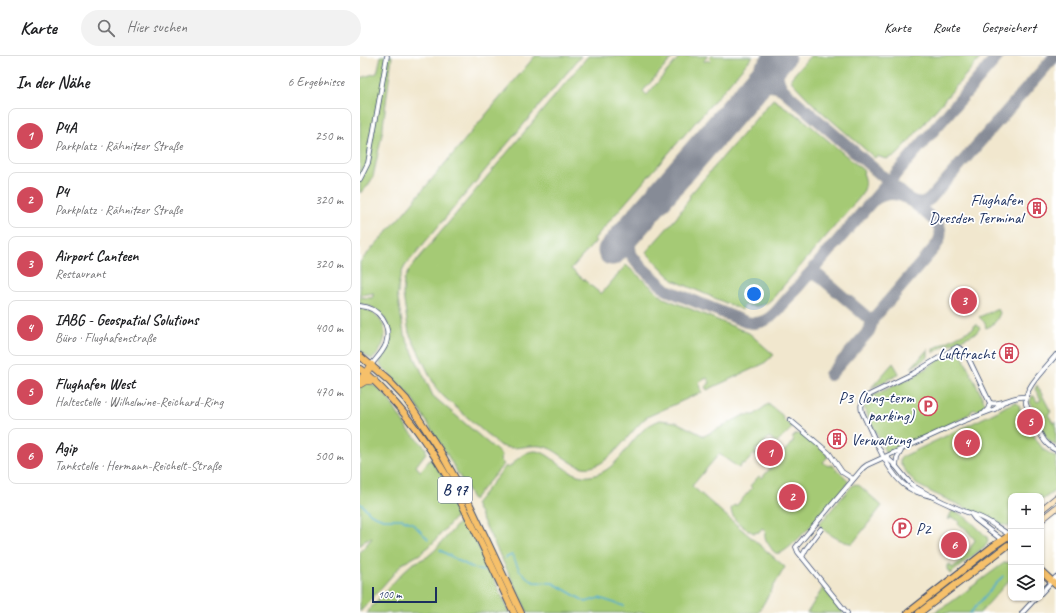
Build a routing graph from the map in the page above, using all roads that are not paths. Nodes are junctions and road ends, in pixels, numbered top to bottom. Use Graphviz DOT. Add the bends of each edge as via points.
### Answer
graph roads {
  1 [pos="387,56"];
  2 [pos="360,179"];
  3 [pos="360,306"];
  4 [pos="1056,355"];
  5 [pos="360,356"];
  6 [pos="372,365"];
  7 [pos="362,372"];
  8 [pos="374,380"];
  9 [pos="360,383"];
  10 [pos="1026,396"];
  11 [pos="990,403"];
  12 [pos="1002,403"];
  13 [pos="985,412"];
  14 [pos="790,420"];
  15 [pos="903,449"];
  16 [pos="1056,450"];
  17 [pos="884,457"];
  18 [pos="896,466"];
  19 [pos="853,479"];
  20 [pos="934,497"];
  21 [pos="1056,498"];
  22 [pos="1044,508"];
  23 [pos="1056,508"];
  24 [pos="972,514"];
  25 [pos="1044,518"];
  26 [pos="820,529"];
  27 [pos="1008,533"];
  28 [pos="1008,537"];
  29 [pos="1002,540"];
  30 [pos="1008,544"];
  31 [pos="1008,546"];
  32 [pos="802,557"];
  33 [pos="1044,572"];
  34 [pos="1055,581"];
  35 [pos="1044,590"];
  36 [pos="1033,601"];
  37 [pos="514,613"];
  38 [pos="520,613"];
  39 [pos="847,613"];
  40 [pos="908,613"];
  41 [pos="919,613"];
  42 [pos="1022,613"];
  1 -- 2 [label="street" via="368,164"];
  3 -- 6 [label="street" via="368,307 378,314 387,332 384,349"];
  4 -- 10 [label="street" via="1030,387"];
  5 -- 6 [label="main road, B 97"];
  6 -- 7 [label="highway"];
  6 -- 38 [label="main road, B 97" via="406,400 440,451 470,505"];
  7 -- 8 [label="main road, B 97"];
  7 -- 9 [label="highway"];
  8 -- 9 [label="highway"];
  8 -- 37 [label="main road, B 97" via="408,418 452,483"];
  10 -- 12 [label="street" via="1014,397"];
  10 -- 16 [label="street" via="1026,404 1043,441"];
  11 -- 12 [label="street"];
  11 -- 13 [label="street"];
  11 -- 17 [label="street" via="965,350 954,348 914,373 867,396 862,402 862,412"];
  12 -- 13 [label="street" via="995,409"];
  13 -- 15 [label="street"];
  14 -- 19 [label="street" via="829,454 842,472"];
  15 -- 17 [label="street"];
  15 -- 18 [label="street" via="897,458"];
  17 -- 18 [label="street"];
  17 -- 19 [label="street" via="867,465"];
  17 -- 20 [label="street" via="901,482 913,491"];
  18 -- 20 [label="street" via="907,481"];
  19 -- 32 [label="street" via="796,547"];
  20 -- 24 [label="street"];
  21 -- 22 [label="main road"];
  23 -- 25 [label="main road"];
  24 -- 27 [label="street"];
  24 -- 29 [label="street"];
  26 -- 32 [label="street"];
  28 -- 29 [label="main road"];
  29 -- 30 [label="main road"];
  29 -- 40 [label="main road"];
  31 -- 41 [label="main road"];
  32 -- 39 [label="street"];
  33 -- 34 [label="main road"];
  34 -- 35 [label="street"];
  36 -- 42 [label="street"];
}
